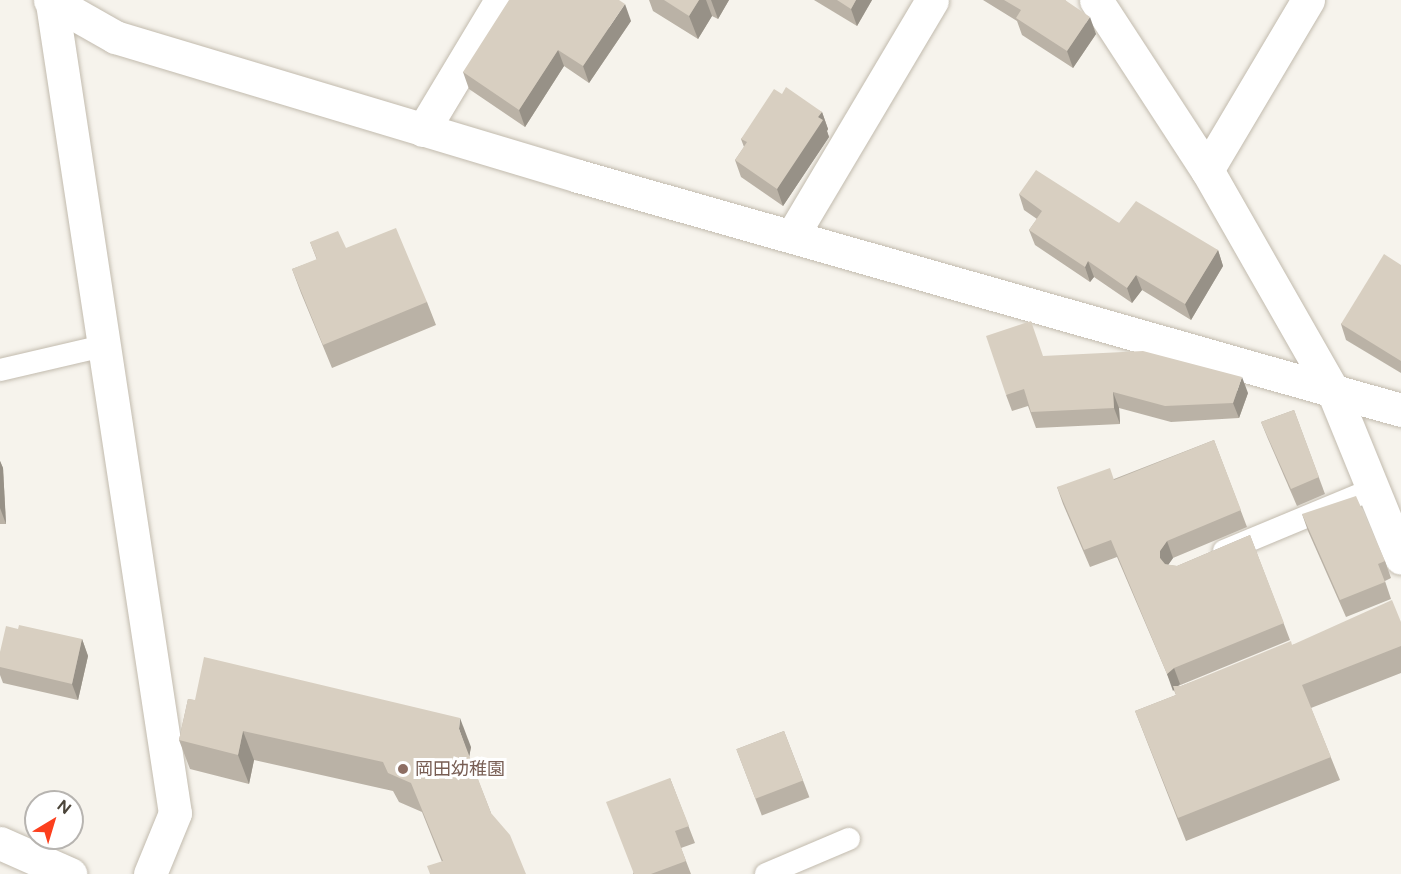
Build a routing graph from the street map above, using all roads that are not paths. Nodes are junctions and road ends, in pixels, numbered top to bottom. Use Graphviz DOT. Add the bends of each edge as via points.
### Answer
graph roads {
  1 [pos="501,0"];
  2 [pos="932,0"];
  3 [pos="1096,0"];
  4 [pos="1308,0"];
  5 [pos="51,1"];
  6 [pos="423,130"];
  7 [pos="1207,170"];
  8 [pos="792,236"];
  9 [pos="103,346"];
  10 [pos="0,370"];
  11 [pos="1333,391"];
  12 [pos="1401,410"];
  13 [pos="1373,489"];
  14 [pos="1401,558"];
  15 [pos="1200,561"];
  16 [pos="849,840"];
  17 [pos="0,843"];
  18 [pos="70,874"];
  19 [pos="150,874"];
  20 [pos="766,874"];
  1 -- 6 [label="street"];
  2 -- 8 [label="street"];
  3 -- 7 [label="street"];
  4 -- 7 [label="street"];
  5 -- 6 [label="street" via="115,37"];
  5 -- 9 [label="street"];
  6 -- 8 [label="street"];
  7 -- 11 [label="street"];
  8 -- 11 [label="street"];
  9 -- 10 [label="lane"];
  9 -- 19 [label="street" via="175,813"];
  11 -- 12 [label="street"];
  11 -- 13 [label="street"];
  13 -- 14 [label="street"];
  13 -- 15 [label="lane"];
  16 -- 20 [label="lane"];
  17 -- 18 [label="street"];
}
